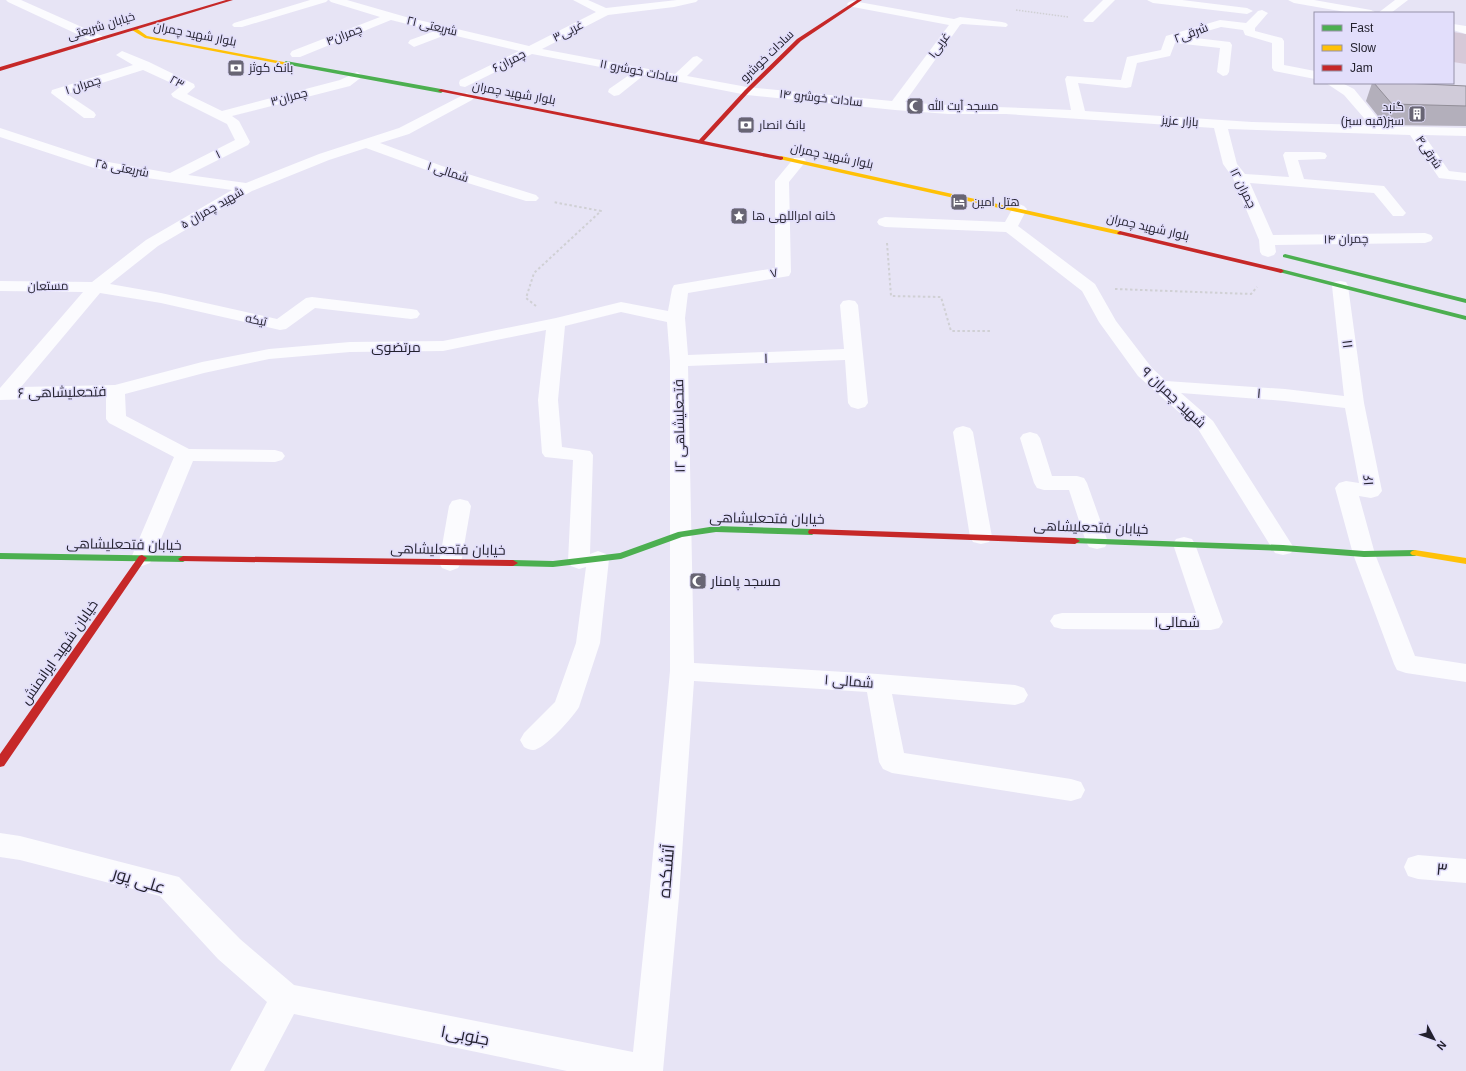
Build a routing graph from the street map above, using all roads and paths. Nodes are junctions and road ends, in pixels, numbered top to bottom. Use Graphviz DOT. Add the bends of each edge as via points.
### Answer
graph roads {
  1 [pos="12,0"];
  2 [pos="231,0"];
  3 [pos="322,0"];
  4 [pos="335,0"];
  5 [pos="579,0"];
  6 [pos="692,0"];
  7 [pos="1109,0"];
  8 [pos="1153,0"];
  9 [pos="1294,0"];
  10 [pos="1402,0"];
  11 [pos="857,2"];
  12 [pos="1011,9"];
  13 [pos="605,12"];
  14 [pos="1365,12"];
  15 [pos="1385,12"];
  16 [pos="392,16"];
  17 [pos="1089,20"];
  18 [pos="956,23"];
  19 [pos="447,24"];
  20 [pos="1002,25"];
  21 [pos="238,26"];
  22 [pos="1249,27"];
  23 [pos="1454,28"];
  24 [pos="134,29"];
  25 [pos="168,30"];
  26 [pos="1466,30"];
  27 [pos="98,39"];
  28 [pos="1170,40"];
  29 [pos="414,42"];
  30 [pos="531,50"];
  31 [pos="122,55"];
  32 [pos="313,56"];
  33 [pos="292,57"];
  34 [pos="696,60"];
  35 [pos="145,65"];
  36 [pos="0,69"];
  37 [pos="642,71"];
  38 [pos="1222,72"];
  39 [pos="1314,74"];
  40 [pos="357,76"];
  41 [pos="678,78"];
  42 [pos="1334,84"];
  43 [pos="480,86"];
  44 [pos="463,88"];
  45 [pos="747,91"];
  46 [pos="614,92"];
  47 [pos="895,106"];
  48 [pos="89,115"];
  49 [pos="1078,115"];
  50 [pos="226,118"];
  51 [pos="1220,124"];
  52 [pos="696,128"];
  53 [pos="1380,129"];
  54 [pos="1414,130"];
  55 [pos="0,132"];
  56 [pos="715,132"];
  57 [pos="1466,132"];
  58 [pos="701,141"];
  59 [pos="366,144"];
  60 [pos="1320,156"];
  61 [pos="799,161"];
  62 [pos="173,177"];
  63 [pos="1466,177"];
  64 [pos="1240,178"];
  65 [pos="1298,183"];
  66 [pos="247,188"];
  67 [pos="531,198"];
  68 [pos="1018,209"];
  69 [pos="1398,213"];
  70 [pos="885,222"];
  71 [pos="1010,227"];
  72 [pos="1425,238"];
  73 [pos="1265,247"];
  74 [pos="1260,265"];
  75 [pos="1261,283"];
  76 [pos="0,286"];
  77 [pos="1340,286"];
  78 [pos="96,287"];
  79 [pos="1088,288"];
  80 [pos="1466,301"];
  81 [pos="849,304"];
  82 [pos="411,314"];
  83 [pos="676,318"];
  84 [pos="1466,318"];
  85 [pos="556,323"];
  86 [pos="990,331"];
  87 [pos="853,354"];
  88 [pos="679,361"];
  89 [pos="1163,386"];
  90 [pos="115,391"];
  91 [pos="3,394"];
  92 [pos="858,403"];
  93 [pos="1354,403"];
  94 [pos="964,432"];
  95 [pos="1030,438"];
  96 [pos="185,455"];
  97 [pos="275,456"];
  98 [pos="460,506"];
  99 [pos="681,534"];
  100 [pos="981,538"];
  101 [pos="1097,542"];
  102 [pos="1184,544"];
  103 [pos="1283,548"];
  104 [pos="1364,554"];
  105 [pos="0,556"];
  106 [pos="142,558"];
  107 [pos="588,560"];
  108 [pos="1466,562"];
  109 [pos="450,563"];
  110 [pos="1062,621"];
  111 [pos="682,671"];
  112 [pos="1463,673"];
  113 [pos="878,683"];
  114 [pos="1015,695"];
  115 [pos="533,740"];
  116 [pos="0,763"];
  117 [pos="1071,790"];
  118 [pos="0,845"];
  119 [pos="1418,867"];
  120 [pos="1466,871"];
  121 [pos="286,998"];
  122 [pos="246,1071"];
  123 [pos="646,1071"];
  1 -- 27 [label="street"];
  2 -- 24 [label="main road, خیابان شریعتی"];
  3 -- 21 [label="street"];
  4 -- 16 [label="street, شریعتی ۲۱"];
  5 -- 13 [label="street"];
  6 -- 13 [label="street"];
  7 -- 17 [label="street"];
  8 -- 22 [label="street, شرقی۲" via="1262,13"];
  9 -- 14 [label="street"];
  10 -- 15 [label="street"];
  11 -- 18 [label="street"];
  11 -- 45 [label="main road, سادات خوشرو" via="799,40"];
  12 -- 17 [label="path"];
  13 -- 30 [label="street, غربی۳"];
  16 -- 19 [label="street, شریعتی ۲۱" via="427,25"];
  16 -- 33 [label="street, چمران۴"];
  18 -- 20 [label="street, غربی۱" via="960,20"];
  18 -- 47 [label="street, غربی۱"];
  19 -- 29 [label="street"];
  19 -- 30 [label="street, شریعتی ۲۱"];
  22 -- 28 [label="street, شرقی۲" via="1220,23"];
  22 -- 39 [label="street" via="1250,33 1278,41 1278,68"];
  23 -- 26 [label="street"];
  24 -- 25 [label="main road, بلوار شهید چمران"];
  24 -- 27 [label="main road, خیابان شریعتی"];
  24 -- 33 [label="main road, بلوار شهید چمران" via="145,37"];
  27 -- 36 [label="main road, خیابان شریعتی"];
  28 -- 38 [label="street" via="1226,45"];
  28 -- 49 [label="street, شرقی۲" via="1166,53 1131,60 1126,84 1071,79"];
  30 -- 37 [label="street, سادات خوشرو ۱۱"];
  30 -- 44 [label="street, چمران۶"];
  31 -- 35 [label="street, ۲۳"];
  32 -- 33 [label="main road, بلوار شهید چمران"];
  33 -- 40 [label="main road, بلوار شهید چمران"];
  34 -- 41 [label="street"];
  35 -- 48 [label="street, چمران ۱" via="57,93"];
  35 -- 50 [label="street, ۲۳" via="189,87 178,94"];
  37 -- 41 [label="street, سادات خوشرو ۱۱"];
  37 -- 46 [label="street"];
  40 -- 44 [label="main road, بلوار شهید چمران"];
  40 -- 50 [label="street, چمران۳" via="345,83"];
  41 -- 45 [label="street, سادات خوشرو ۱۱"];
  42 -- 53 [label="street" via="1349,92"];
  43 -- 44 [label="main road, بلوار شهید چمران"];
  44 -- 58 [label="main road, بلوار شهید چمران"];
  44 -- 59 [label="street, شهید چمران ۵" via="404,131"];
  45 -- 47 [label="street, سادات خوشرو ۱۴"];
  45 -- 56 [label="main road, سادات خوشرو"];
  47 -- 49 [label="street, بازار عزیز"];
  49 -- 51 [label="street, بازار عزیز"];
  50 -- 62 [label="street, ۱" via="243,142"];
  51 -- 53 [label="street, بازار عزیز"];
  51 -- 64 [label="street, چمران ۱۲" via="1230,164"];
  52 -- 56 [label="main road"];
  53 -- 54 [label="street, بازار عزیز"];
  54 -- 57 [label="street, بازار عزیز"];
  54 -- 63 [label="street, شرقی۴" via="1444,175"];
  55 -- 62 [label="street, شریعتی ۲۵" via="94,164"];
  56 -- 58 [label="main road, سادات خوشرو"];
  58 -- 61 [label="main road, بلوار شهید چمران"];
  59 -- 66 [label="street, شهید چمران ۵" via="324,157"];
  59 -- 67 [label="street, شمالی ۱" via="437,170"];
  60 -- 65 [label="street" via="1290,155"];
  61 -- 68 [label="main road, بلوار شهید چمران"];
  61 -- 83 [label="street, ۷" via="782,181 783,272 680,289"];
  62 -- 66 [label="street, شریعتی ۲۵"];
  64 -- 65 [label="street"];
  64 -- 73 [label="street, چمران ۱۲"];
  65 -- 69 [label="street" via="1379,189"];
  66 -- 78 [label="street, شهید چمران ۵" via="152,243"];
  67 -- 85 [label="path" via="601,211 534,273 526,298"];
  68 -- 71 [label="street"];
  68 -- 74 [label="main road, بلوار شهید چمران"];
  70 -- 71 [label="street"];
  70 -- 86 [label="path" via="891,296 941,297 951,331"];
  71 -- 79 [label="street, شهید چمران ۹"];
  72 -- 73 [label="street, چمران ۱۴"];
  73 -- 74 [label="main road"];
  73 -- 80 [label="main road"];
  74 -- 77 [label="main road, بلوار شهید چمران"];
  75 -- 79 [label="path" via="1251,294"];
  76 -- 78 [label="street, مستعان"];
  77 -- 84 [label="main road, بلوار شهید چمران"];
  77 -- 93 [label="street, ۱۱"];
  78 -- 82 [label="street, تیکه" via="161,298 280,324 312,302"];
  78 -- 91 [label="street, شهید چمران ۵"];
  79 -- 89 [label="street, شهید چمران ۹" via="1112,329 1145,372"];
  81 -- 87 [label="street"];
  83 -- 85 [label="street, مرتضوی" via="621,307"];
  83 -- 88 [label="street, فتحعلیشاهی ۱۲"];
  85 -- 90 [label="street, مرتضوی" via="443,346 350,347 269,354 202,368"];
  85 -- 107 [label="street" via="548,400 552,453 583,454"];
  87 -- 88 [label="street, ۱"];
  87 -- 92 [label="street"];
  88 -- 99 [label="street, فتحعلیشاهی ۱۲"];
  89 -- 93 [label="street, ۱"];
  89 -- 103 [label="street, شهید چمران ۹" via="1206,425"];
  90 -- 91 [label="street, فتحعلیشاهی ۶"];
  90 -- 96 [label="street, فتحعلیشاهی ۶" via="116,419"];
  93 -- 104 [label="street, ۱۶" via="1371,492 1346,488"];
  94 -- 100 [label="street"];
  95 -- 101 [label="street" via="1044,483 1077,483"];
  96 -- 97 [label="street"];
  96 -- 106 [label="street"];
  98 -- 109 [label="street"];
  99 -- 100 [label="main road, خیابان فتحعلیشاهی" via="716,529"];
  99 -- 107 [label="main road, خیابان فتحعلیشاهی" via="621,556"];
  99 -- 111 [label="street, فتحعلیشاهی ۱۲"];
  100 -- 101 [label="main road, خیابان فتحعلیشاهی"];
  101 -- 102 [label="main road, خیابان فتحعلیشاهی"];
  102 -- 103 [label="main road, خیابان فتحعلیشاهی"];
  102 -- 110 [label="street, شمالی۱" via="1211,622"];
  103 -- 104 [label="main road, خیابان فتحعلیشاهی"];
  104 -- 108 [label="main road, خیابان فتحعلیشاهی" via="1420,553"];
  104 -- 112 [label="street" via="1406,664"];
  105 -- 106 [label="main road, خیابان فتحعلیشاهی"];
  106 -- 109 [label="main road, خیابان فتحعلیشاهی"];
  106 -- 116 [label="main road, خیابان شهید ایرانمنش"];
  107 -- 109 [label="main road, خیابان فتحعلیشاهی" via="553,564"];
  107 -- 115 [label="street" via="588,643 566,707"];
  111 -- 113 [label="street, ۱ شمالی"];
  111 -- 123 [label="street, آتشکده" via="664,897"];
  113 -- 114 [label="street, ۱ شمالی"];
  113 -- 117 [label="street" via="892,762"];
  118 -- 121 [label="street, علی پور" via="169,886 229,950"];
  119 -- 120 [label="street, ۳"];
  121 -- 122 [label="street"];
  121 -- 123 [label="street, جنوبی۱"];
}
